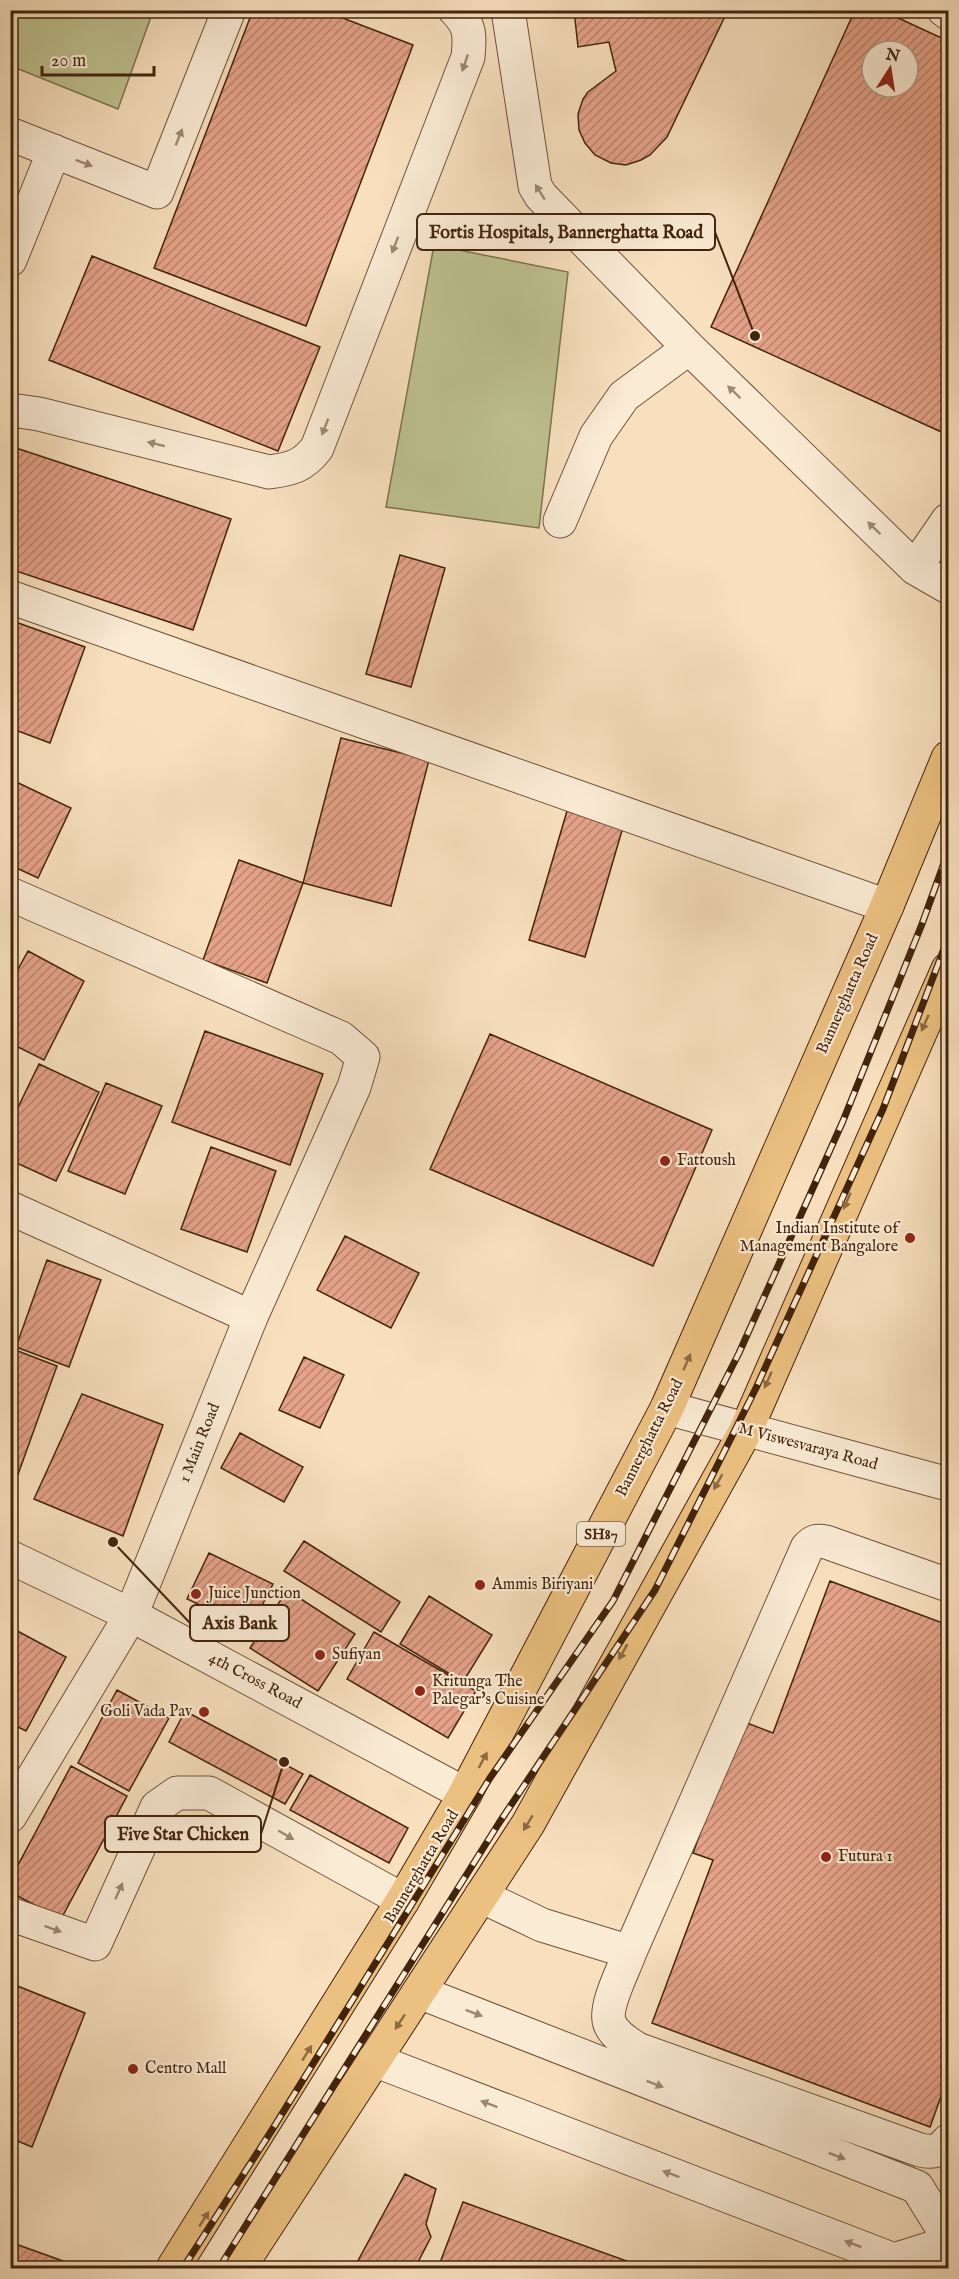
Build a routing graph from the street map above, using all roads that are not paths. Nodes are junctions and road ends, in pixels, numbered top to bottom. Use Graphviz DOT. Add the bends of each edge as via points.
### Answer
graph roads {
  1 [pos="229,10"];
  2 [pos="455,10"];
  3 [pos="508,10"];
  4 [pos="944,10"];
  5 [pos="948,13"];
  6 [pos="10,134"];
  7 [pos="54,152"];
  8 [pos="10,260"];
  9 [pos="689,348"];
  10 [pos="10,413"];
  11 [pos="948,520"];
  12 [pos="560,521"];
  13 [pos="915,568"];
  14 [pos="948,587"];
  15 [pos="10,597"];
  16 [pos="948,759"];
  17 [pos="10,894"];
  18 [pos="886,906"];
  19 [pos="948,969"];
  20 [pos="10,1208"];
  21 [pos="251,1317"];
  22 [pos="667,1408"];
  23 [pos="746,1430"];
  24 [pos="948,1484"];
  25 [pos="10,1557"];
  26 [pos="948,1585"];
  27 [pos="131,1615"];
  28 [pos="465,1794"];
  29 [pos="10,1816"];
  30 [pos="481,1896"];
  31 [pos="403,1900"];
  32 [pos="10,1914"];
  33 [pos="630,1952"];
  34 [pos="419,1992"];
  35 [pos="374,2060"];
  36 [pos="948,2141"];
  37 [pos="948,2237"];
  38 [pos="948,2244"];
  39 [pos="173,2268"];
  40 [pos="239,2268"];
  7 -- 1 [label="street, one-way" via="157,192"];
  2 -- 10 [label="street, one-way" via="470,36 468,57 317,448 307,461 288,470 269,472 39,414"];
  9 -- 3 [label="street, one-way" via="540,196 535,186"];
  4 -- 5 [label="street"];
  6 -- 7 [label="street"];
  7 -- 8 [label="street"];
  9 -- 12 [label="street" via="624,396 596,436"];
  13 -- 9 [label="street, one-way"];
  11 -- 13 [label="street"];
  13 -- 14 [label="street"];
  15 -- 18 [label="street"];
  16 -- 18 [label="main road, Bannerghatta Road / SH87"];
  17 -- 21 [label="street, 1 Main Road" via="341,1038 363,1057 354,1087"];
  22 -- 18 [label="main road, Bannerghatta Road / SH87, one-way"];
  19 -- 23 [label="main road, one-way"];
  20 -- 21 [label="street"];
  21 -- 27 [label="street, 1 Main Road"];
  22 -- 23 [label="street, M Viswesvaraya Road"];
  28 -- 22 [label="main road, Bannerghatta Road / SH87, one-way"];
  23 -- 24 [label="street, M Viswesvaraya Road"];
  23 -- 30 [label="main road, one-way" via="528,1824"];
  25 -- 27 [label="street, 4th Cross Road"];
  26 -- 33 [label="street" via="826,1542 812,1542"];
  27 -- 28 [label="street, 4th Cross Road"];
  27 -- 29 [label="street, 1 Main Road"];
  28 -- 31 [label="main road, Bannerghatta Road / SH87"];
  30 -- 33 [label="street" via="542,1924"];
  30 -- 34 [label="main road"];
  32 -- 31 [label="street, one-way" via="95,1944 157,1807 177,1793 209,1792"];
  39 -- 31 [label="main road, Bannerghatta Road / SH87, one-way"];
  33 -- 36 [label="street" via="609,2009 609,2023 618,2036 637,2049 920,2151 931,2153 942,2149"];
  34 -- 35 [label="main road, one-way"];
  34 -- 37 [label="street, one-way" via="917,2187"];
  38 -- 35 [label="street, one-way" via="894,2260"];
  35 -- 40 [label="main road"];
}
